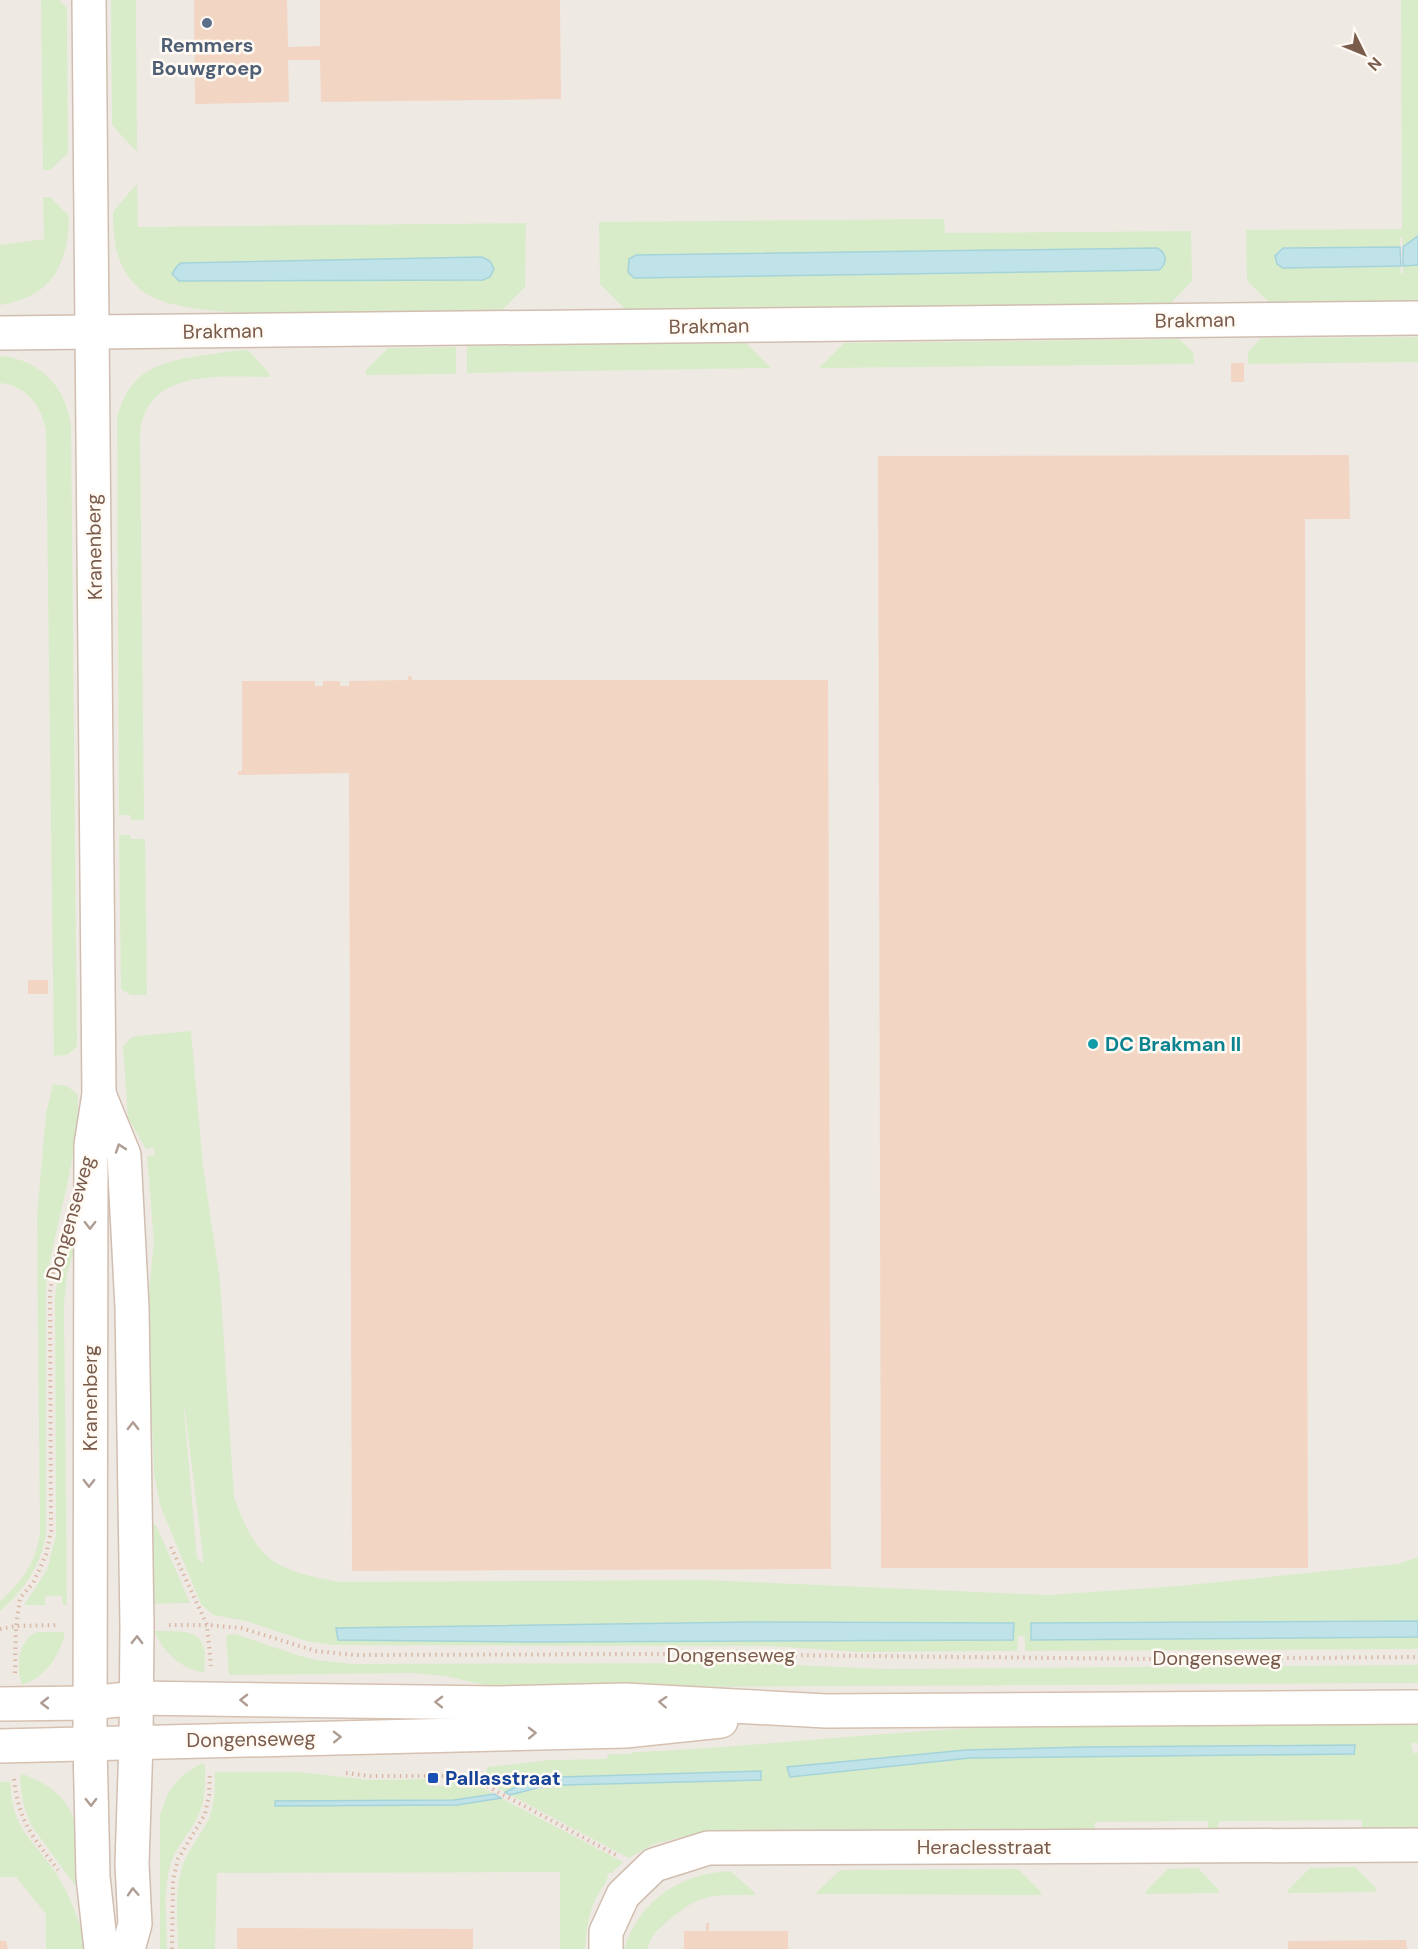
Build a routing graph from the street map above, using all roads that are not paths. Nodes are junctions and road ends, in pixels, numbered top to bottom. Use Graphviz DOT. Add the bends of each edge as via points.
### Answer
graph roads {
  1 [pos="89,0"];
  2 [pos="1418,318"];
  3 [pos="0,333"];
  4 [pos="92,333"];
  5 [pos="99,1094"];
  6 [pos="136,1698"];
  7 [pos="90,1703"];
  8 [pos="0,1704"];
  9 [pos="1418,1707"];
  10 [pos="826,1711"];
  11 [pos="136,1742"];
  12 [pos="90,1744"];
  13 [pos="0,1746"];
  14 [pos="1418,1845"];
  15 [pos="101,1949"];
  16 [pos="128,1949"];
  17 [pos="606,1949"];
  1 -- 4 [label="street, Kranenberg"];
  2 -- 4 [label="street, Brakman"];
  3 -- 4 [label="street, Brakman"];
  4 -- 5 [label="street, Kranenberg"];
  6 -- 5 [label="street, Kranenberg, one-way" via="132,1307 124,1155"];
  5 -- 7 [label="street, Kranenberg, one-way" via="91,1145"];
  6 -- 7 [label="street, Dongenseweg"];
  10 -- 6 [label="street, Dongenseweg, one-way" via="625,1700 497,1703"];
  6 -- 11 [label="street, Kranenberg"];
  7 -- 8 [label="street, Dongenseweg, one-way"];
  7 -- 12 [label="street, Kranenberg"];
  9 -- 10 [label="street, Dongenseweg"];
  11 -- 10 [label="street, Dongenseweg, one-way" via="625,1731"];
  11 -- 12 [label="street, Dongenseweg"];
  16 -- 11 [label="street, one-way" via="135,1924 132,1864"];
  12 -- 13 [label="street, Dongenseweg"];
  12 -- 15 [label="street, one-way" via="93,1877"];
  14 -- 17 [label="street, Heraclesstraat" via="708,1848 654,1865 623,1895 606,1932"];
}
